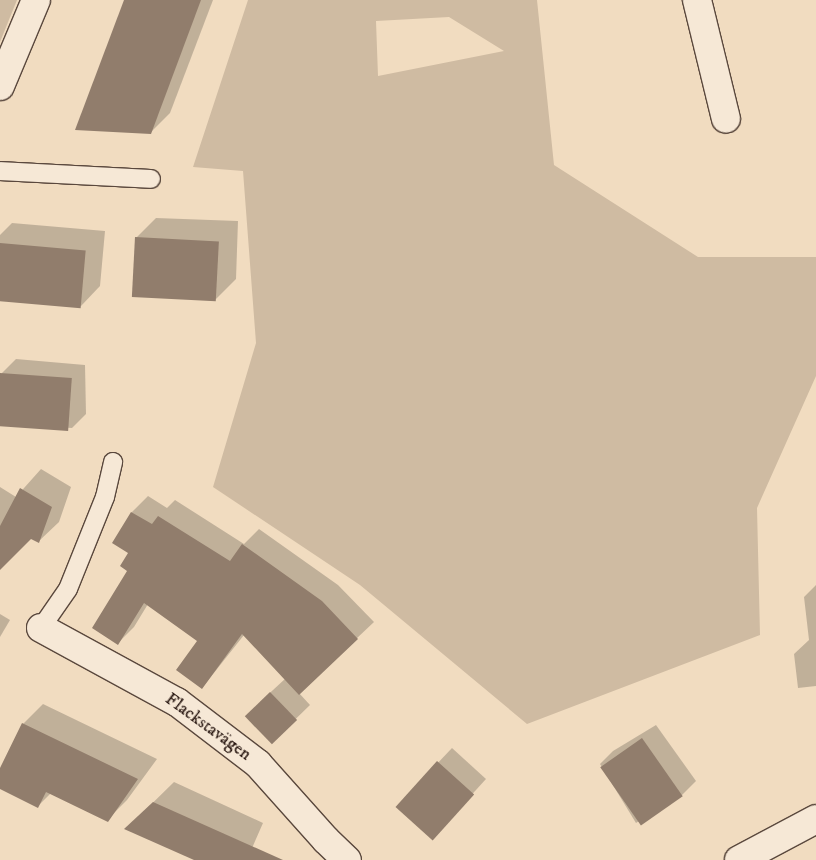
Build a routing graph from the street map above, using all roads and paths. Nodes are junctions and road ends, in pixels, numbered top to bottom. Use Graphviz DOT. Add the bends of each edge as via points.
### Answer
graph roads {
  1 [pos="36,0"];
  2 [pos="697,0"];
  3 [pos="0,86"];
  4 [pos="726,119"];
  5 [pos="0,171"];
  6 [pos="151,179"];
  7 [pos="113,462"];
  8 [pos="41,628"];
  9 [pos="816,819"];
  10 [pos="347,860"];
  11 [pos="740,860"];
  1 -- 3 [label="street"];
  2 -- 4 [label="street"];
  5 -- 6 [label="lane"];
  7 -- 8 [label="lane" via="105,497 68,589"];
  8 -- 10 [label="street, Flackstavägen" via="184,707 258,764"];
  9 -- 11 [label="street"];
}
